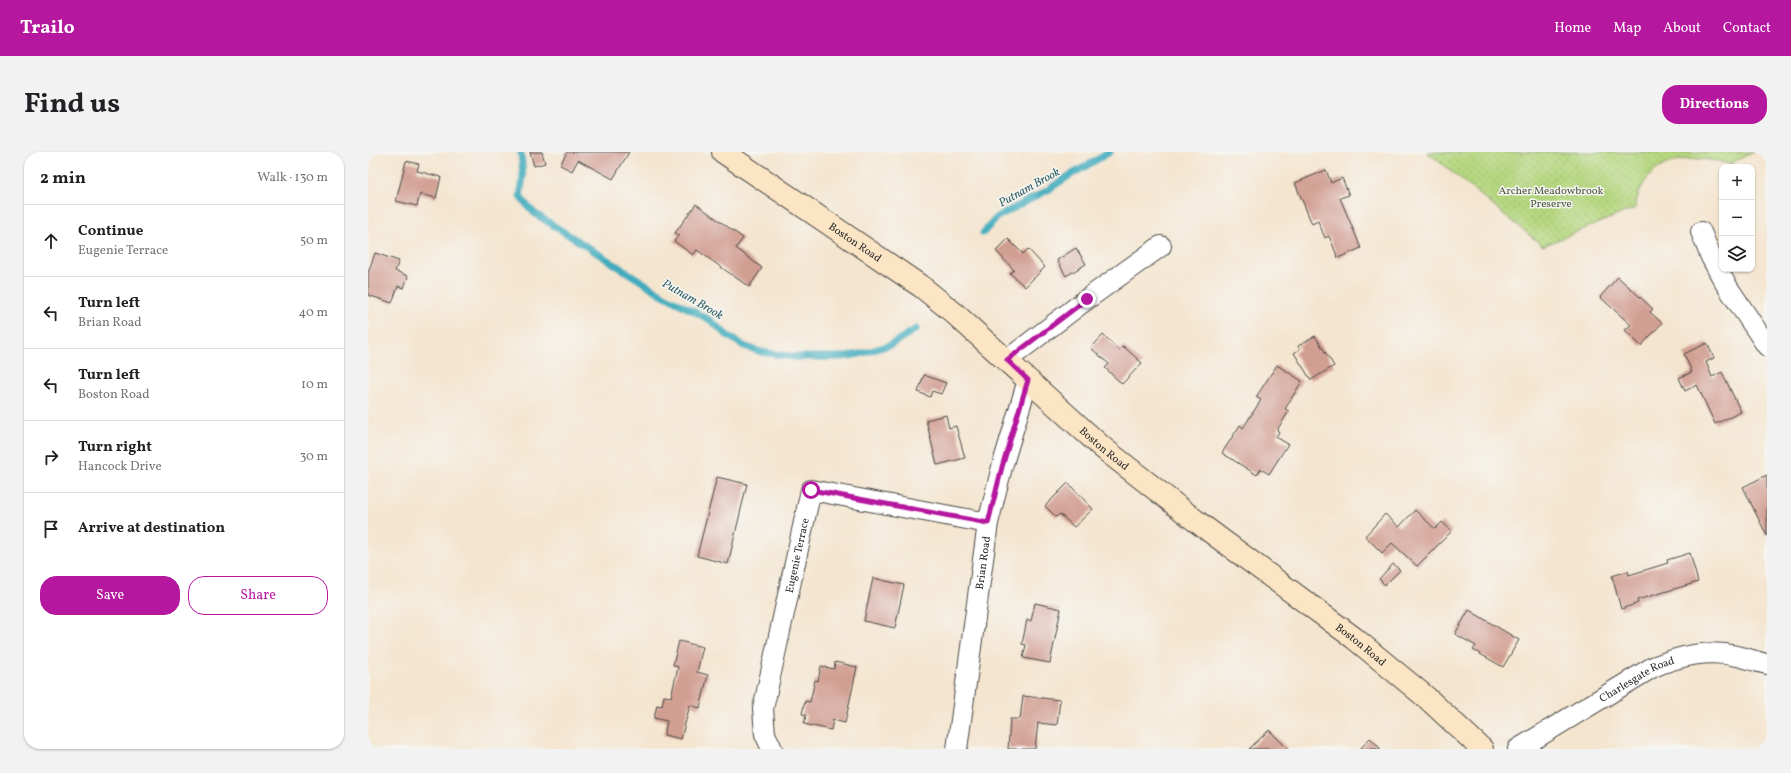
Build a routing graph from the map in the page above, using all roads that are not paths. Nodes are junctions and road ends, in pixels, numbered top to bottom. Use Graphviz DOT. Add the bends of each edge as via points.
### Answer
graph roads {
  1 [pos="723,152"];
  2 [pos="1701,232"];
  3 [pos="1161,246"];
  4 [pos="1767,346"];
  5 [pos="1007,360"];
  6 [pos="1028,380"];
  7 [pos="988,523"];
  8 [pos="1767,664"];
  9 [pos="772,749"];
  10 [pos="957,749"];
  11 [pos="1482,749"];
  12 [pos="1518,749"];
  1 -- 5 [label="main road, Boston Road" via="922,287"];
  2 -- 4 [label="street" via="1725,283"];
  3 -- 5 [label="street"];
  5 -- 6 [label="main road, Boston Road"];
  6 -- 7 [label="street, Brian Road"];
  6 -- 11 [label="main road, Boston Road" via="1144,481 1391,667 1452,719"];
  7 -- 9 [label="street, Eugenie Terrace" via="811,490 763,710 765,734"];
  7 -- 10 [label="street, Brian Road"];
  8 -- 12 [label="street, Charlesgate Road" via="1737,655 1716,653 1690,654 1672,659 1653,667"];
}
